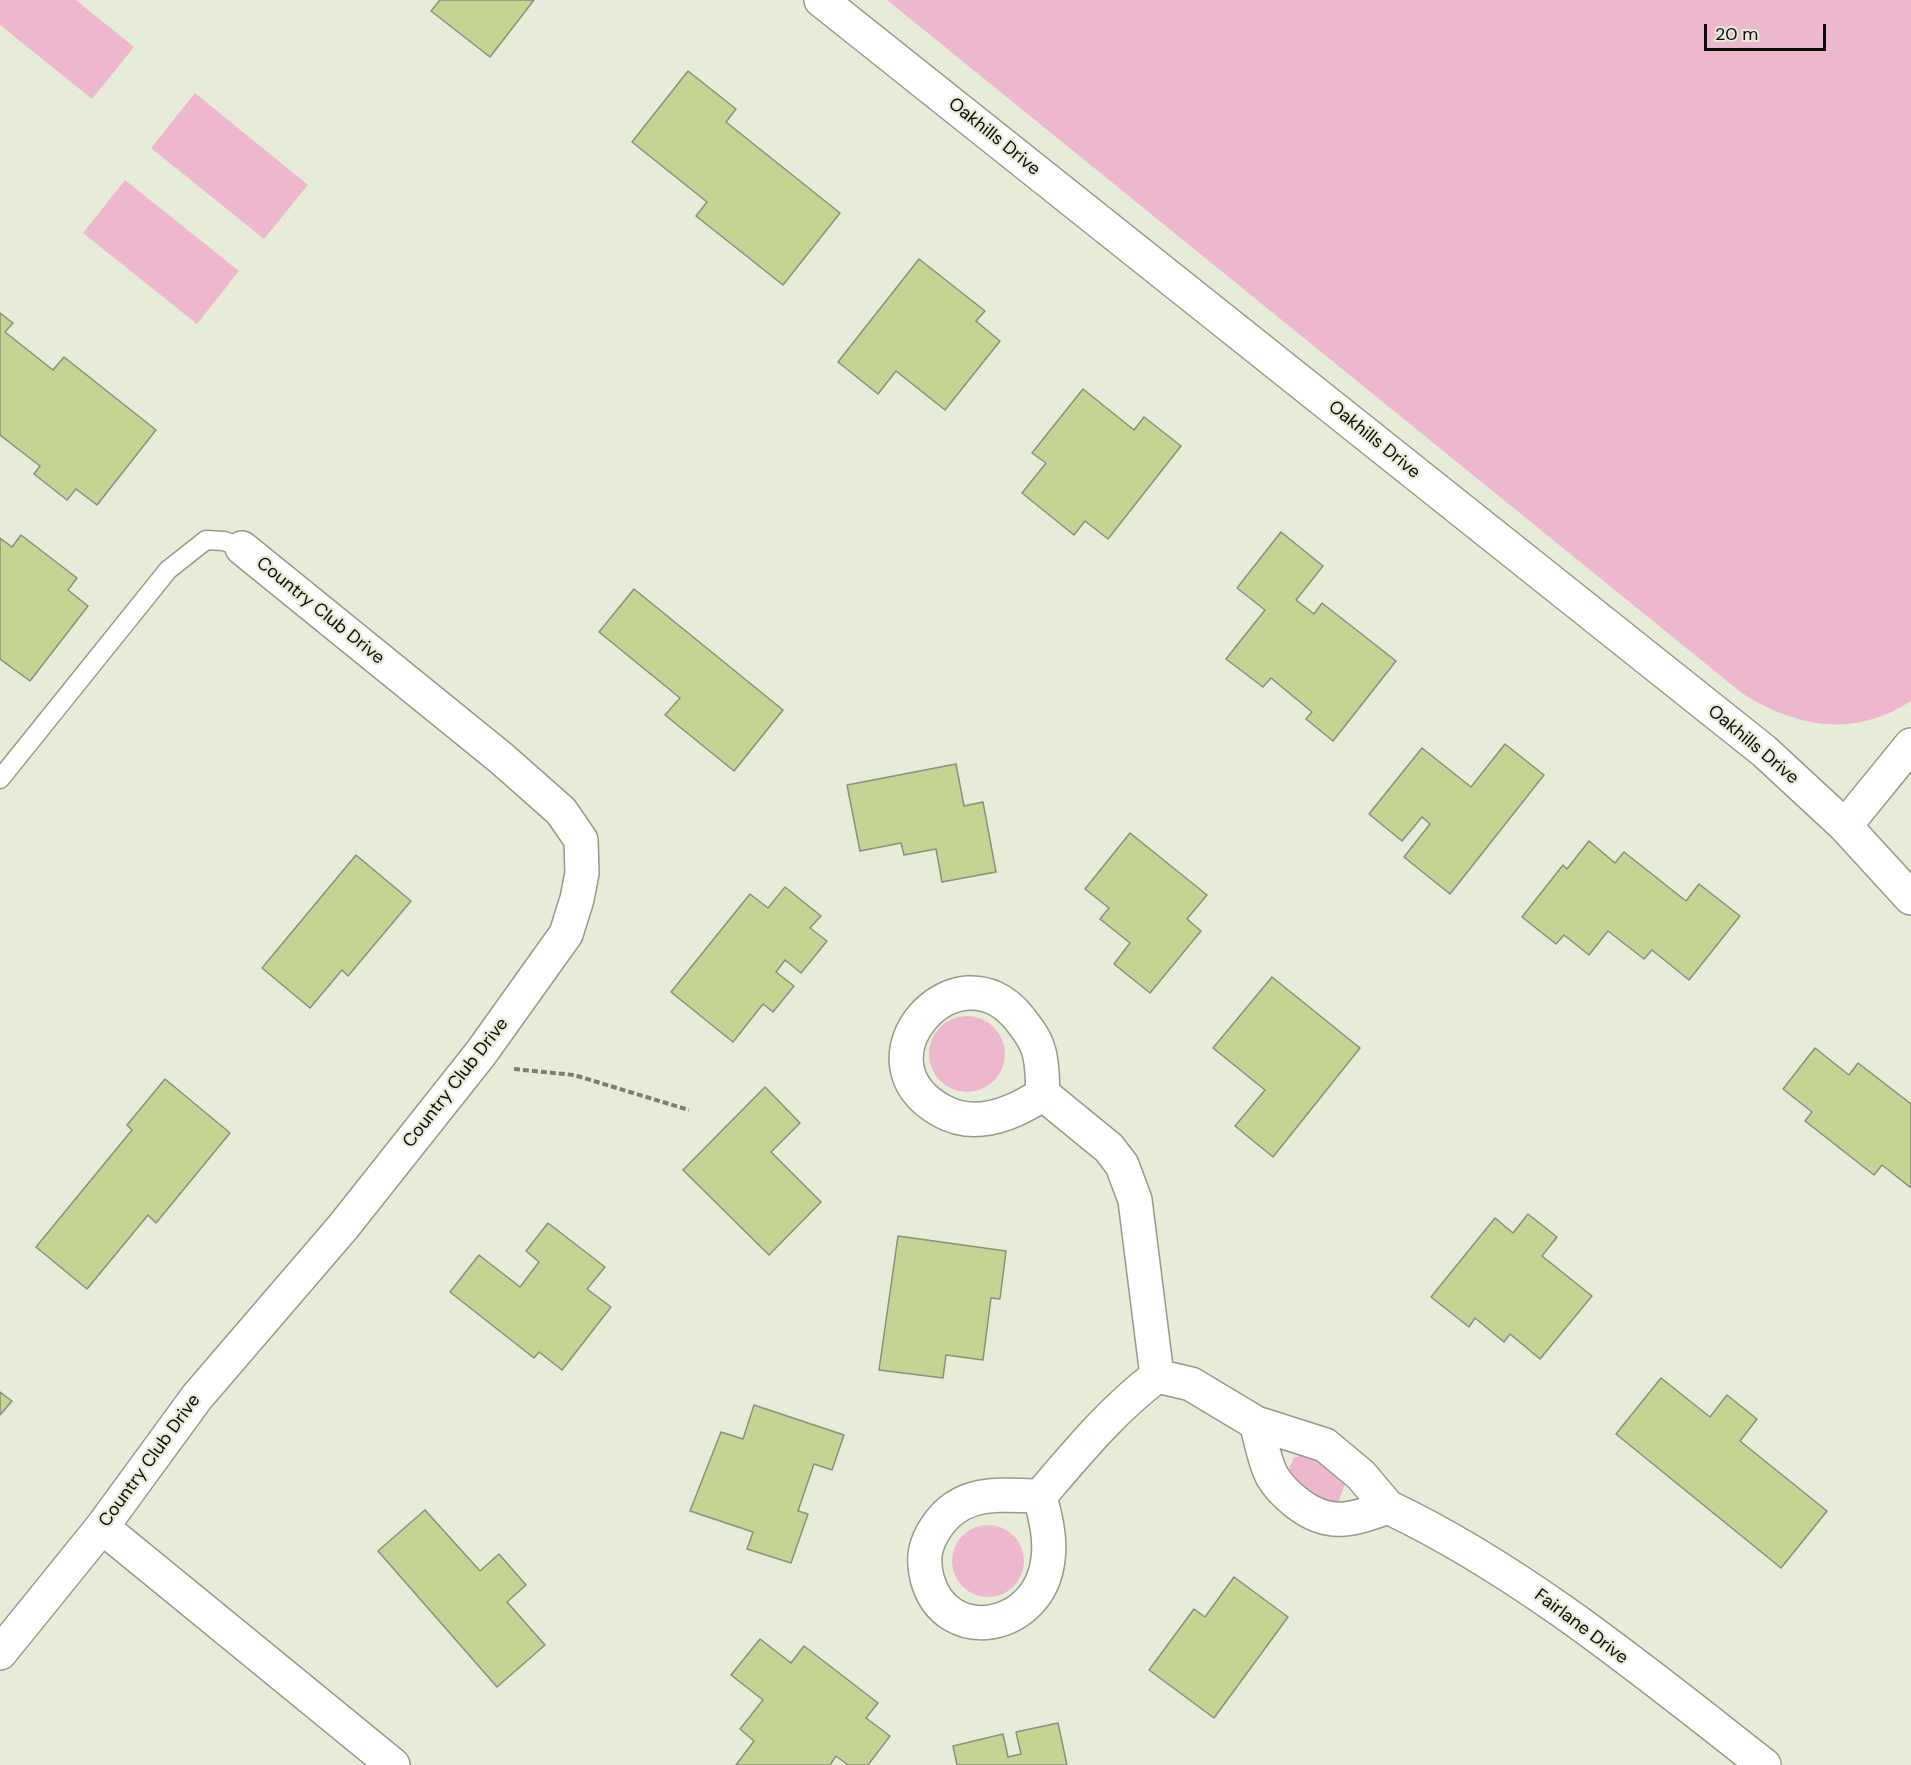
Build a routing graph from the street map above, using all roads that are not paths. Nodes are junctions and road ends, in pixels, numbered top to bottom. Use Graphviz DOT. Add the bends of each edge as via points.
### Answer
graph roads {
  1 [pos="821,0"];
  2 [pos="242,548"];
  3 [pos="1911,745"];
  4 [pos="0,779"];
  5 [pos="1845,826"];
  6 [pos="1911,898"];
  7 [pos="1043,1094"];
  8 [pos="1157,1376"];
  9 [pos="1256,1423"];
  10 [pos="1040,1496"];
  11 [pos="1388,1507"];
  12 [pos="102,1527"];
  13 [pos="0,1653"];
  14 [pos="393,1765"];
  15 [pos="1764,1765"];
  1 -- 5 [label="street, Oakhills Drive" via="1764,752"];
  2 -- 4 [label="lane" via="206,540 168,570"];
  2 -- 12 [label="street, Country Club Drive" via="561,811 581,840 582,873 566,934 481,1053 343,1227 197,1397"];
  3 -- 5 [label="street"];
  5 -- 6 [label="street, Oakhills Drive"];
  7 -- 7 [label="street" via="1021,1108 982,1120 958,1119 917,1093 907,1074 908,1038 923,1015 939,1001 960,992 990,996 1011,1008 1039,1050"];
  7 -- 8 [label="street" via="1108,1148 1122,1165 1135,1200"];
  8 -- 9 [label="street, Fairlane Drive" via="1191,1384"];
  8 -- 10 [label="street" via="1104,1421"];
  9 -- 11 [label="street, Fairlane Drive" via="1325,1445 1360,1475"];
  9 -- 11 [label="street" via="1272,1475 1290,1498 1312,1515 1329,1521 1361,1517"];
  11 -- 15 [label="street, Fairlane Drive" via="1449,1538 1536,1592"];
  12 -- 13 [label="street, Country Club Drive"];
  12 -- 14 [label="street"];
}
